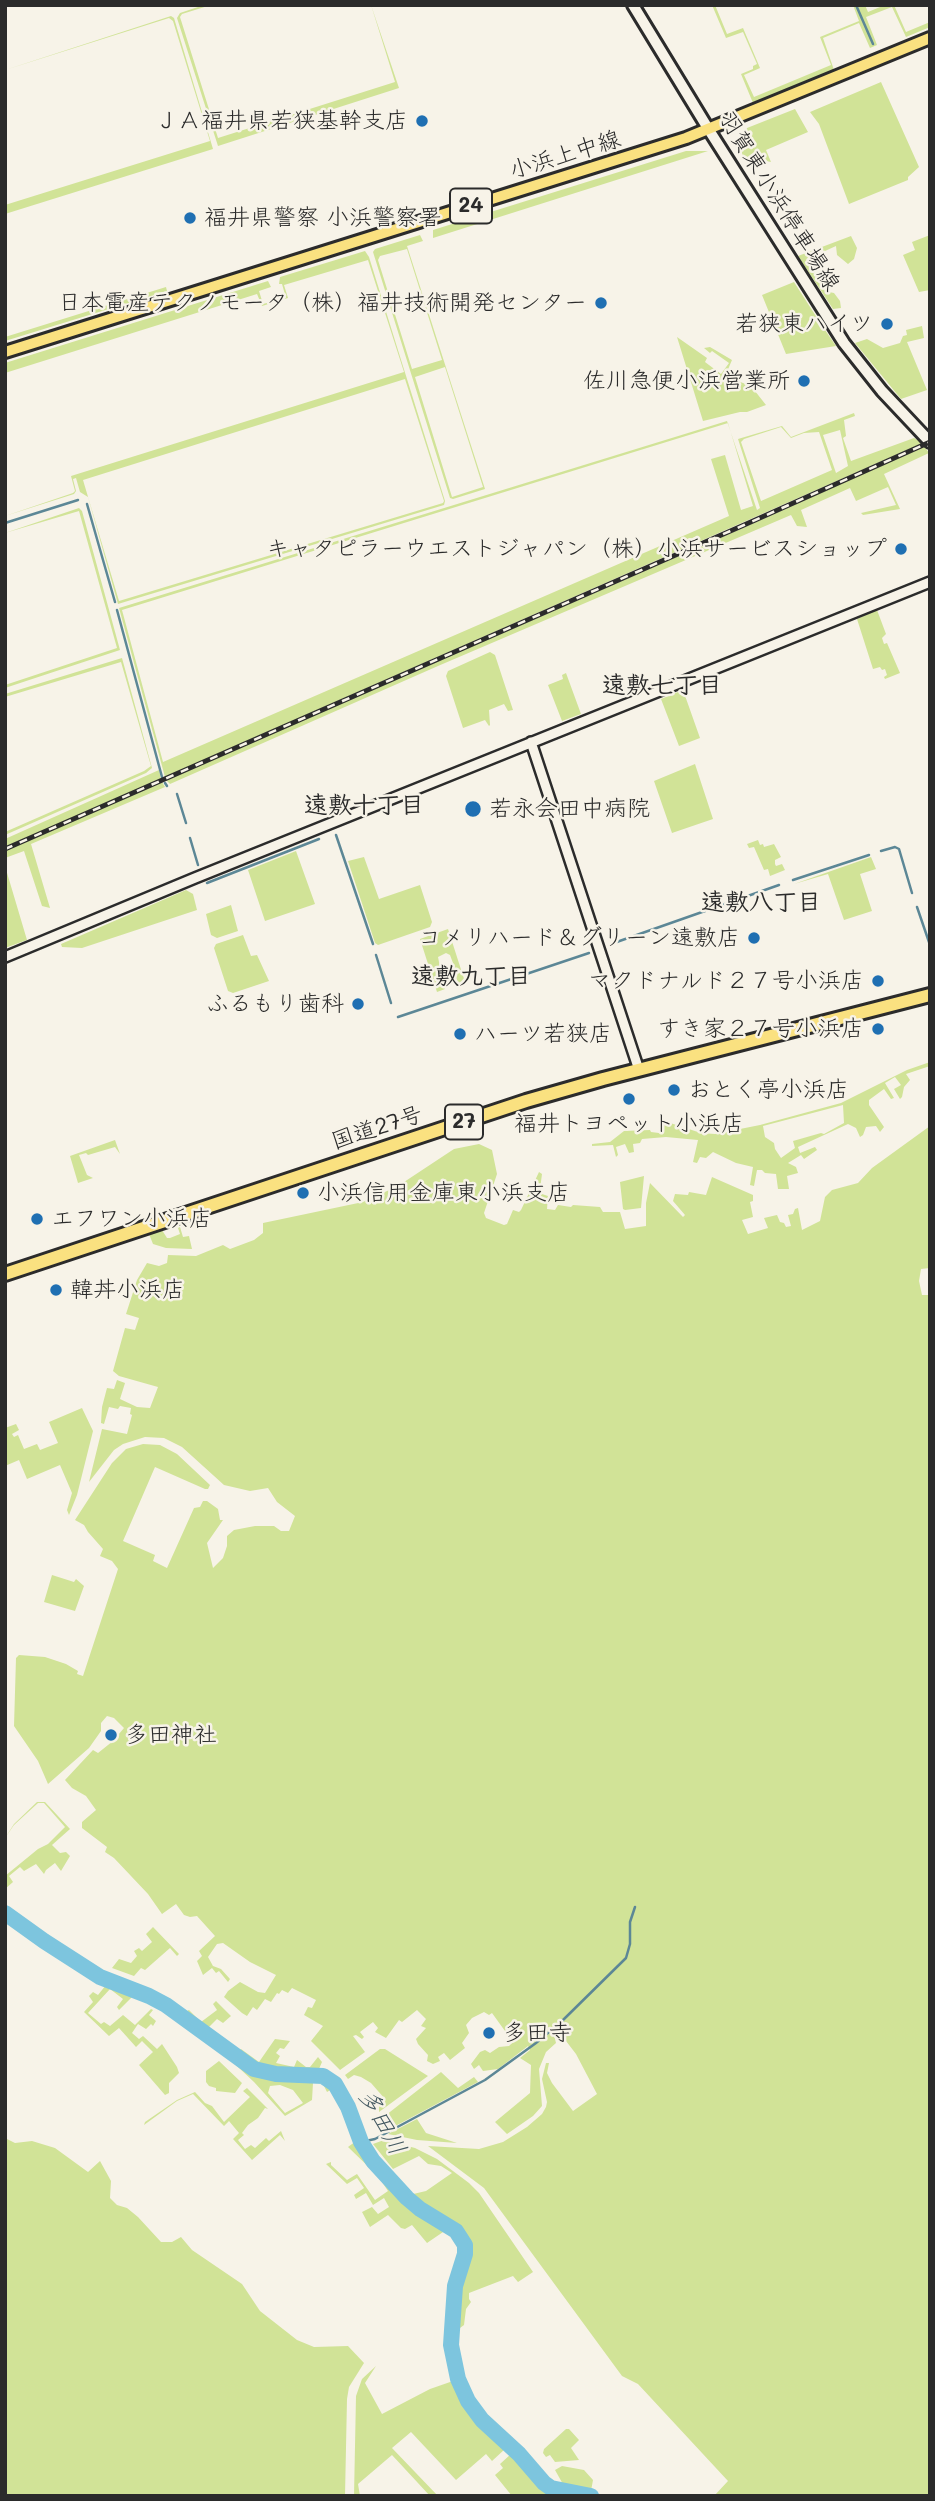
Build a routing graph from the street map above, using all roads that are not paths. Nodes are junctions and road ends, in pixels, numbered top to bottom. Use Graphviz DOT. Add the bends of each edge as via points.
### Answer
graph roads {
  1 [pos="634,5"];
  2 [pos="930,38"];
  3 [pos="709,130"];
  4 [pos="5,352"];
  5 [pos="930,442"];
  6 [pos="930,582"];
  7 [pos="531,742"];
  8 [pos="5,957"];
  9 [pos="930,995"];
  10 [pos="639,1070"];
  11 [pos="5,1274"];
  1 -- 3 [label="main road, 羽賀東小浜停車場線"];
  2 -- 3 [label="main road, 小浜上中線 / 24"];
  3 -- 4 [label="main road, 小浜上中線 / 24"];
  3 -- 5 [label="main road, 羽賀東小浜停車場線" via="844,343"];
  6 -- 7 [label="street"];
  7 -- 8 [label="street"];
  7 -- 10 [label="street"];
  9 -- 10 [label="highway, 国道27号 / 27"];
  10 -- 11 [label="highway, 国道27号 / 27" via="526,1101"];
}
